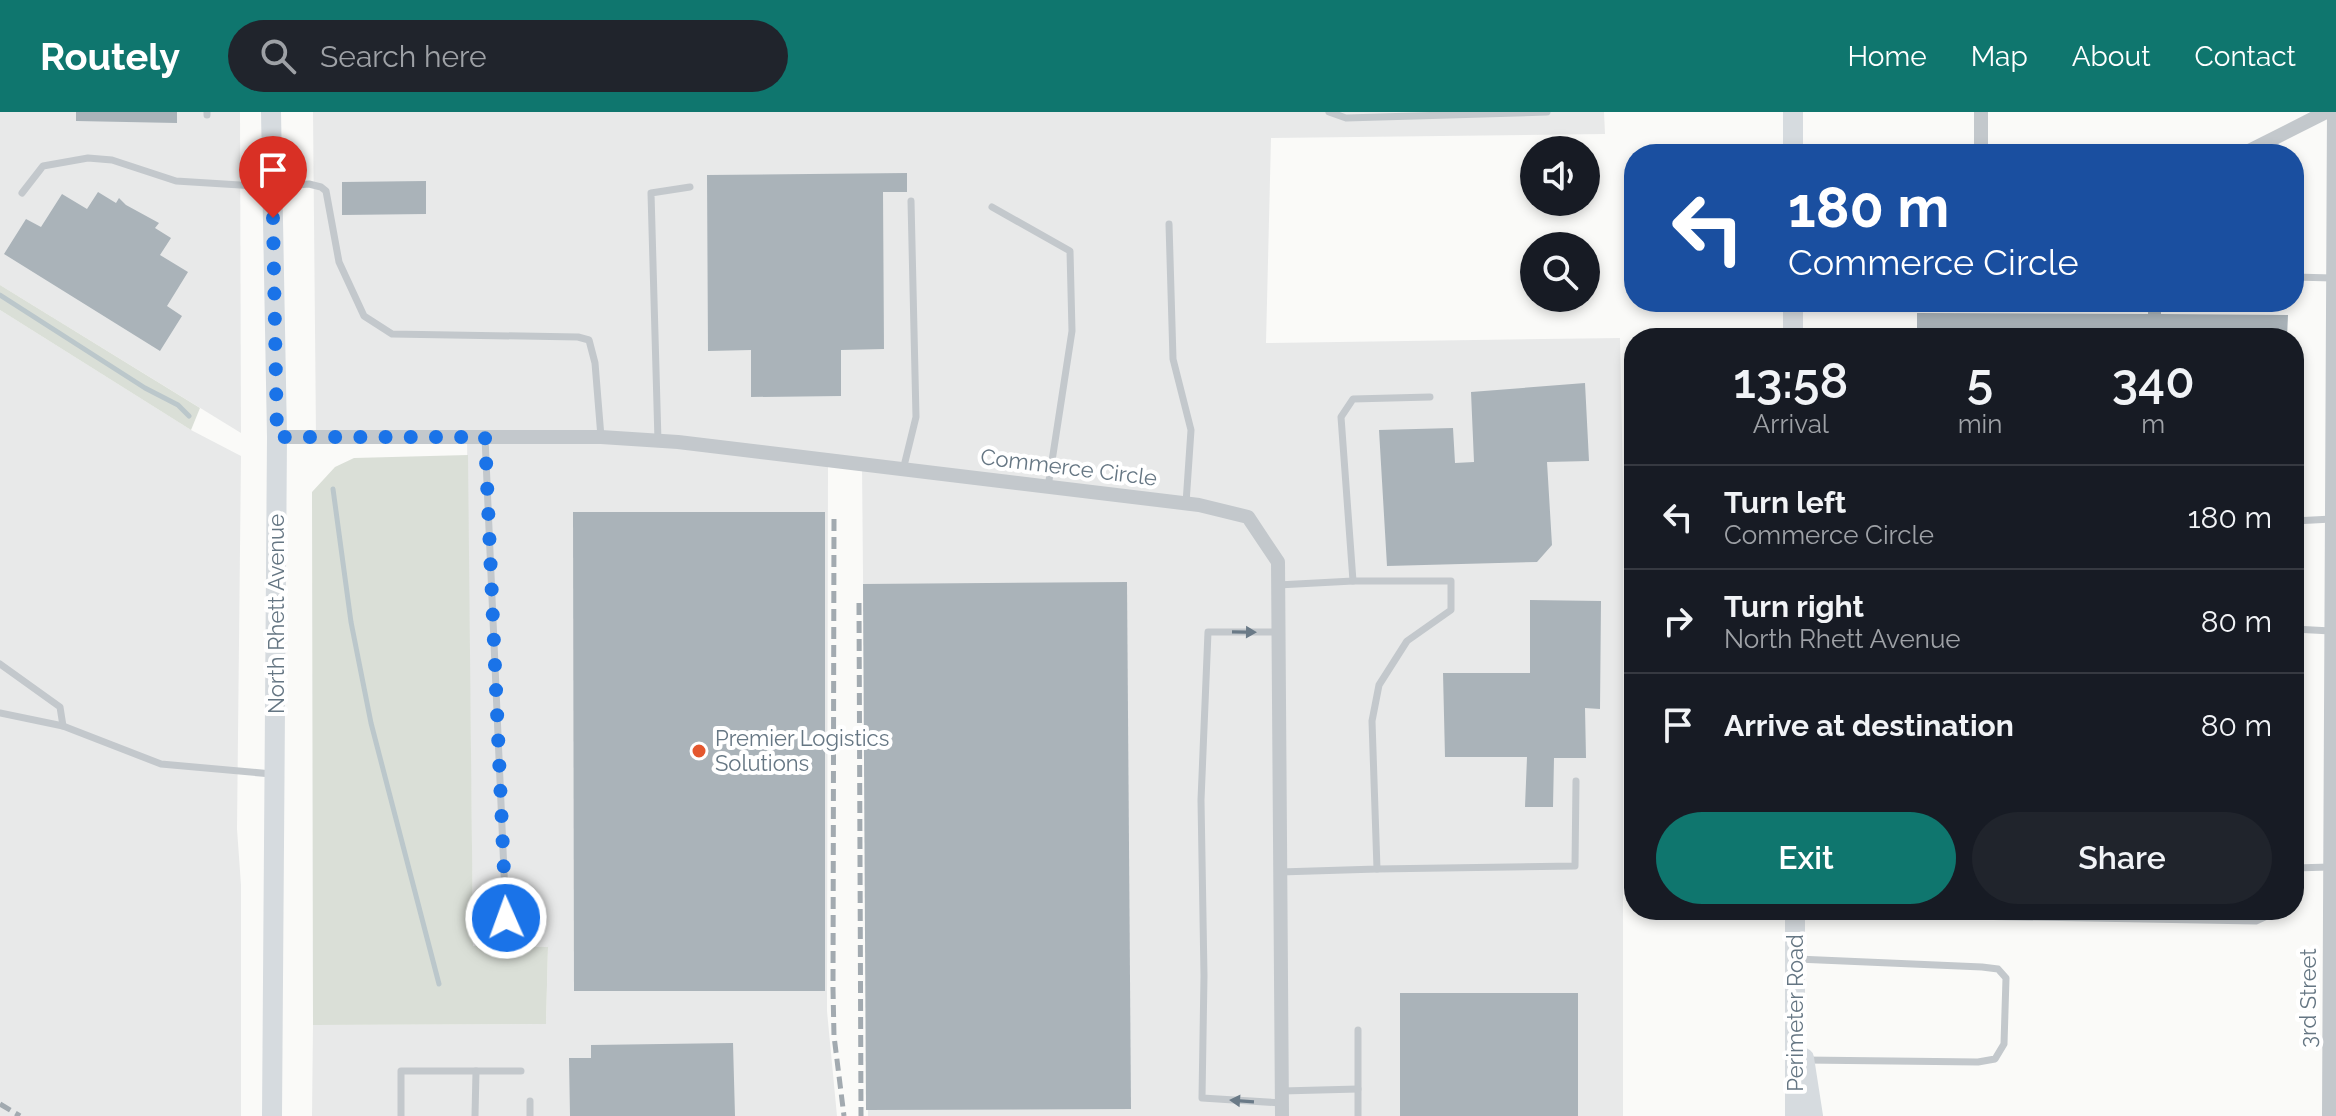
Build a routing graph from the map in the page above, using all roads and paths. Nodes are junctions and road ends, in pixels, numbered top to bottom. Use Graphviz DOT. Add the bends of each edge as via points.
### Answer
graph roads {
  1 [pos="271,112"];
  2 [pos="1329,112"];
  3 [pos="1547,112"];
  4 [pos="1793,112"];
  5 [pos="1981,112"];
  6 [pos="2326,112"];
  7 [pos="2334,112"];
  8 [pos="1793,144"];
  9 [pos="1981,144"];
  10 [pos="2263,144"];
  11 [pos="272,187"];
  12 [pos="690,187"];
  13 [pos="22,193"];
  14 [pos="911,201"];
  15 [pos="992,207"];
  16 [pos="1169,224"];
  17 [pos="2304,277"];
  18 [pos="2333,278"];
  19 [pos="1430,397"];
  20 [pos="277,437"];
  21 [pos="485,437"];
  22 [pos="601,437"];
  23 [pos="658,441"];
  24 [pos="903,470"];
  25 [pos="1048,487"];
  26 [pos="1186,503"];
  27 [pos="2332,519"];
  28 [pos="2304,520"];
  29 [pos="1353,581"];
  30 [pos="1278,585"];
  31 [pos="2304,630"];
  32 [pos="2331,631"];
  33 [pos="1279,632"];
  34 [pos="0,664"];
  35 [pos="0,713"];
  36 [pos="63,726"];
  37 [pos="275,774"];
  38 [pos="1576,781"];
  39 [pos="2330,867"];
  40 [pos="2304,868"];
  41 [pos="1377,869"];
  42 [pos="1280,872"];
  43 [pos="506,918"];
  44 [pos="1795,920"];
  45 [pos="2220,920"];
  46 [pos="2258,920"];
  47 [pos="1795,959"];
  48 [pos="1358,1030"];
  49 [pos="1800,1060"];
  50 [pos="476,1071"];
  51 [pos="521,1071"];
  52 [pos="1358,1089"];
  53 [pos="530,1101"];
  54 [pos="1282,1103"];
  55 [pos="272,1116"];
  56 [pos="401,1116"];
  57 [pos="475,1116"];
  58 [pos="530,1116"];
  59 [pos="1358,1116"];
  60 [pos="1795,1116"];
  61 [pos="1813,1116"];
  62 [pos="2329,1116"];
  1 -- 11 [label="main road, North Rhett Avenue"];
  2 -- 3 [label="lane" via="1346,118"];
  4 -- 8 [label="main road"];
  5 -- 9 [label="street"];
  6 -- 10 [label="street"];
  7 -- 18 [label="street, 3rd Street"];
  11 -- 13 [label="lane" via="176,181 112,160 88,158 43,166"];
  11 -- 20 [label="main road, North Rhett Avenue"];
  11 -- 22 [label="lane" via="309,184 326,191 339,262 364,316 392,334 589,340"];
  12 -- 23 [label="lane" via="651,193"];
  14 -- 24 [label="lane" via="916,417"];
  15 -- 25 [label="lane" via="1070,251 1072,331"];
  16 -- 26 [label="lane" via="1173,359 1191,430"];
  17 -- 18 [label="lane"];
  18 -- 27 [label="street, 3rd Street"];
  19 -- 29 [label="lane" via="1353,399 1341,417"];
  20 -- 21 [label="street, Commerce Circle"];
  20 -- 37 [label="main road, North Rhett Avenue"];
  21 -- 22 [label="street, Commerce Circle"];
  21 -- 43 [label="lane"];
  22 -- 23 [label="street, Commerce Circle"];
  23 -- 24 [label="street, Commerce Circle"];
  24 -- 25 [label="street, Commerce Circle"];
  25 -- 26 [label="street, Commerce Circle"];
  26 -- 30 [label="street, Commerce Circle" via="1248,517 1278,562"];
  27 -- 28 [label="lane"];
  27 -- 32 [label="street, 3rd Street"];
  29 -- 30 [label="lane"];
  29 -- 41 [label="lane" via="1451,581 1451,610 1407,641 1379,685 1372,721"];
  30 -- 33 [label="street, Commerce Circle"];
  31 -- 32 [label="lane"];
  32 -- 39 [label="street, 3rd Street"];
  33 -- 42 [label="street, Commerce Circle"];
  54 -- 33 [label="lane, one-way" via="1202,1098 1201,800 1208,632"];
  34 -- 36 [label="lane" via="60,707"];
  35 -- 36 [label="lane"];
  36 -- 37 [label="lane" via="161,764"];
  37 -- 55 [label="main road, North Rhett Avenue"];
  38 -- 41 [label="lane" via="1575,866"];
  39 -- 40 [label="lane"];
  39 -- 62 [label="street, 3rd Street"];
  41 -- 42 [label="lane"];
  42 -- 54 [label="street, Commerce Circle"];
  44 -- 47 [label="main road, Perimeter Road"];
  45 -- 46 [label="lane"];
  47 -- 49 [label="main road, Perimeter Road"];
  47 -- 49 [label="lane" via="1982,967 1998,969 2006,978 2004,1044 1995,1059"];
  48 -- 52 [label="lane"];
  49 -- 60 [label="main road, Perimeter Road"];
  49 -- 61 [label="main road"];
  50 -- 51 [label="lane"];
  50 -- 56 [label="lane" via="401,1071"];
  50 -- 57 [label="lane"];
  52 -- 54 [label="lane"];
  52 -- 59 [label="lane"];
  53 -- 58 [label="lane"];
}
